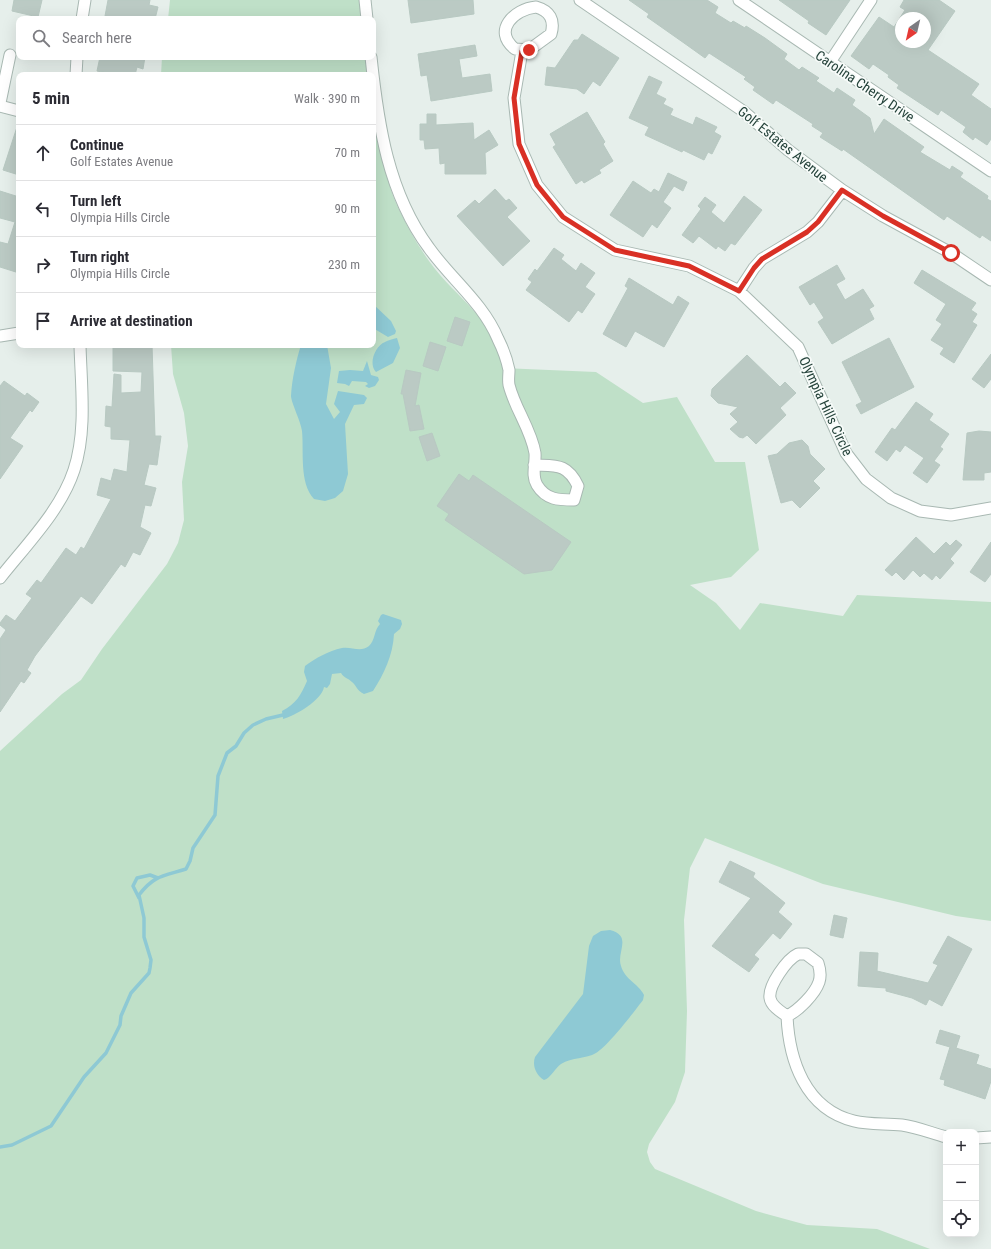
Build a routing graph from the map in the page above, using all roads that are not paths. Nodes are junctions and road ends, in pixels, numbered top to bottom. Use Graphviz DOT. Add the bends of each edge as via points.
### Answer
graph roads {
  1 [pos="85,0"];
  2 [pos="364,0"];
  3 [pos="580,0"];
  4 [pos="739,0"];
  5 [pos="871,0"];
  6 [pos="82,16"];
  7 [pos="367,16"];
  8 [pos="522,51"];
  9 [pos="10,56"];
  10 [pos="77,60"];
  11 [pos="371,60"];
  12 [pos="830,62"];
  13 [pos="76,72"];
  14 [pos="373,72"];
  15 [pos="376,94"];
  16 [pos="0,103"];
  17 [pos="0,106"];
  18 [pos="16,109"];
  19 [pos="991,171"];
  20 [pos="842,190"];
  21 [pos="991,280"];
  22 [pos="739,291"];
  23 [pos="16,333"];
  24 [pos="0,336"];
  25 [pos="80,348"];
  26 [pos="534,465"];
  27 [pos="991,508"];
  28 [pos="0,578"];
  29 [pos="787,1016"];
  30 [pos="943,1136"];
  31 [pos="991,1137"];
  32 [pos="979,1138"];
  1 -- 6 [label="street"];
  2 -- 7 [label="street"];
  3 -- 20 [label="street, Golf Estates Avenue" via="743,111 788,150"];
  4 -- 12 [label="street, Carolina Cherry Drive"];
  5 -- 12 [label="street"];
  8 -- 8 [label="street" via="529,50 552,34 552,20 543,9 529,8 511,18 507,24 506,38 515,49"];
  8 -- 22 [label="street, Olympia Hills Circle" via="514,98 519,144 537,185 563,217 615,250 689,266"];
  9 -- 16 [label="street"];
  10 -- 13 [label="street"];
  11 -- 14 [label="street"];
  12 -- 19 [label="street, Carolina Cherry Drive"];
  15 -- 26 [label="street" via="380,124 398,192 419,235 492,325 505,357 509,385 532,443"];
  17 -- 18 [label="street"];
  20 -- 21 [label="street, Golf Estates Avenue" via="951,253"];
  20 -- 22 [label="street" via="822,218 807,232 762,259"];
  22 -- 27 [label="street, Olympia Hills Circle" via="798,347 846,453 866,480 891,498 920,511 951,515"];
  23 -- 24 [label="street"];
  25 -- 28 [label="street" via="80,441 74,470 63,494"];
  29 -- 29 [label="street" via="800,1008 819,983 818,963 806,954 792,957 771,987 770,999 776,1008"];
  29 -- 30 [label="street" via="788,1040 796,1069 804,1084 824,1106 852,1121 902,1125"];
  31 -- 32 [label="street"];
}
